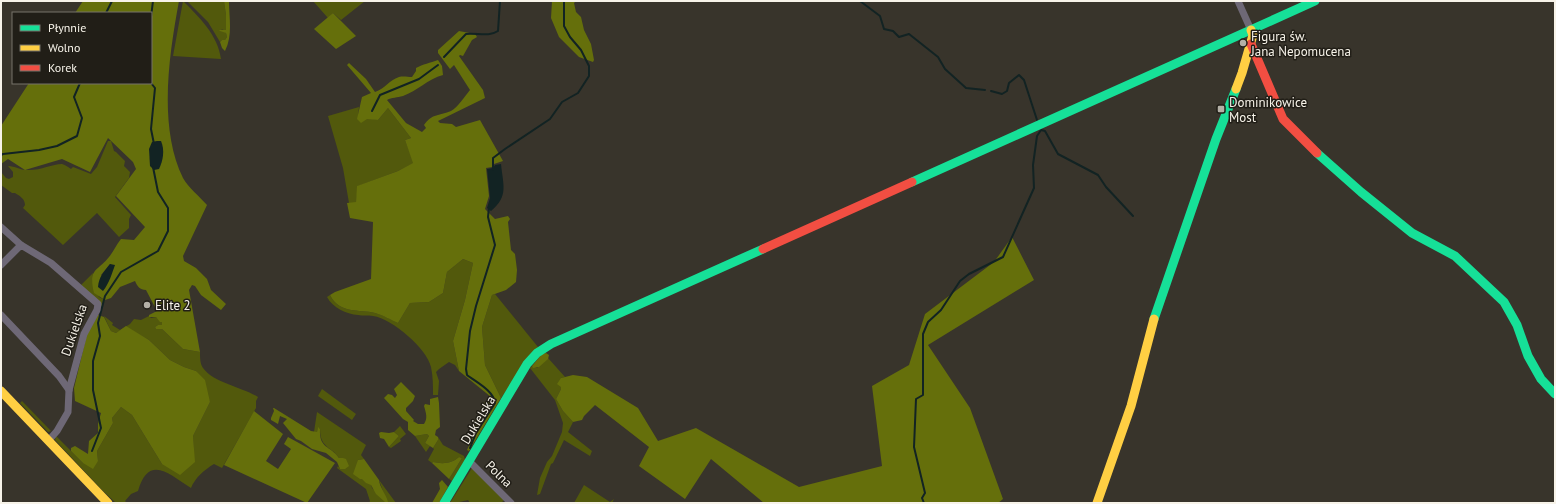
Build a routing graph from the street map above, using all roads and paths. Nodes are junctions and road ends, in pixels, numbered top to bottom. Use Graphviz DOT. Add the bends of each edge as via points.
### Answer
graph roads {
  1 [pos="1238,1"];
  2 [pos="1316,1"];
  3 [pos="1251,30"];
  4 [pos="1251,44"];
  5 [pos="1,227"];
  6 [pos="21,245"];
  7 [pos="1,264"];
  8 [pos="1,315"];
  9 [pos="69,390"];
  10 [pos="1,391"];
  11 [pos="1555,394"];
  12 [pos="49,440"];
  13 [pos="469,461"];
  14 [pos="108,503"];
  15 [pos="444,503"];
  16 [pos="511,503"];
  17 [pos="1097,503"];
  1 -- 3 [label="street"];
  2 -- 3 [label="main road, Dukielska"];
  3 -- 4 [label="main road"];
  3 -- 13 [label="main road, Dukielska" via="551,344 537,353 527,364"];
  4 -- 11 [label="main road" via="1283,119 1361,192 1412,233 1455,256 1504,302 1517,325 1528,356 1541,379"];
  4 -- 17 [label="main road" via="1156,310 1131,406"];
  5 -- 6 [label="street, Dukielska"];
  6 -- 7 [label="street"];
  6 -- 9 [label="street, Dukielska" via="51,263 98,304 84,334"];
  8 -- 9 [label="street, Dukielska"];
  9 -- 12 [label="street, Dukielska" via="68,412 58,431"];
  10 -- 12 [label="main road"];
  12 -- 14 [label="main road"];
  13 -- 15 [label="main road, Dukielska"];
  13 -- 16 [label="street, Polna"];
}
